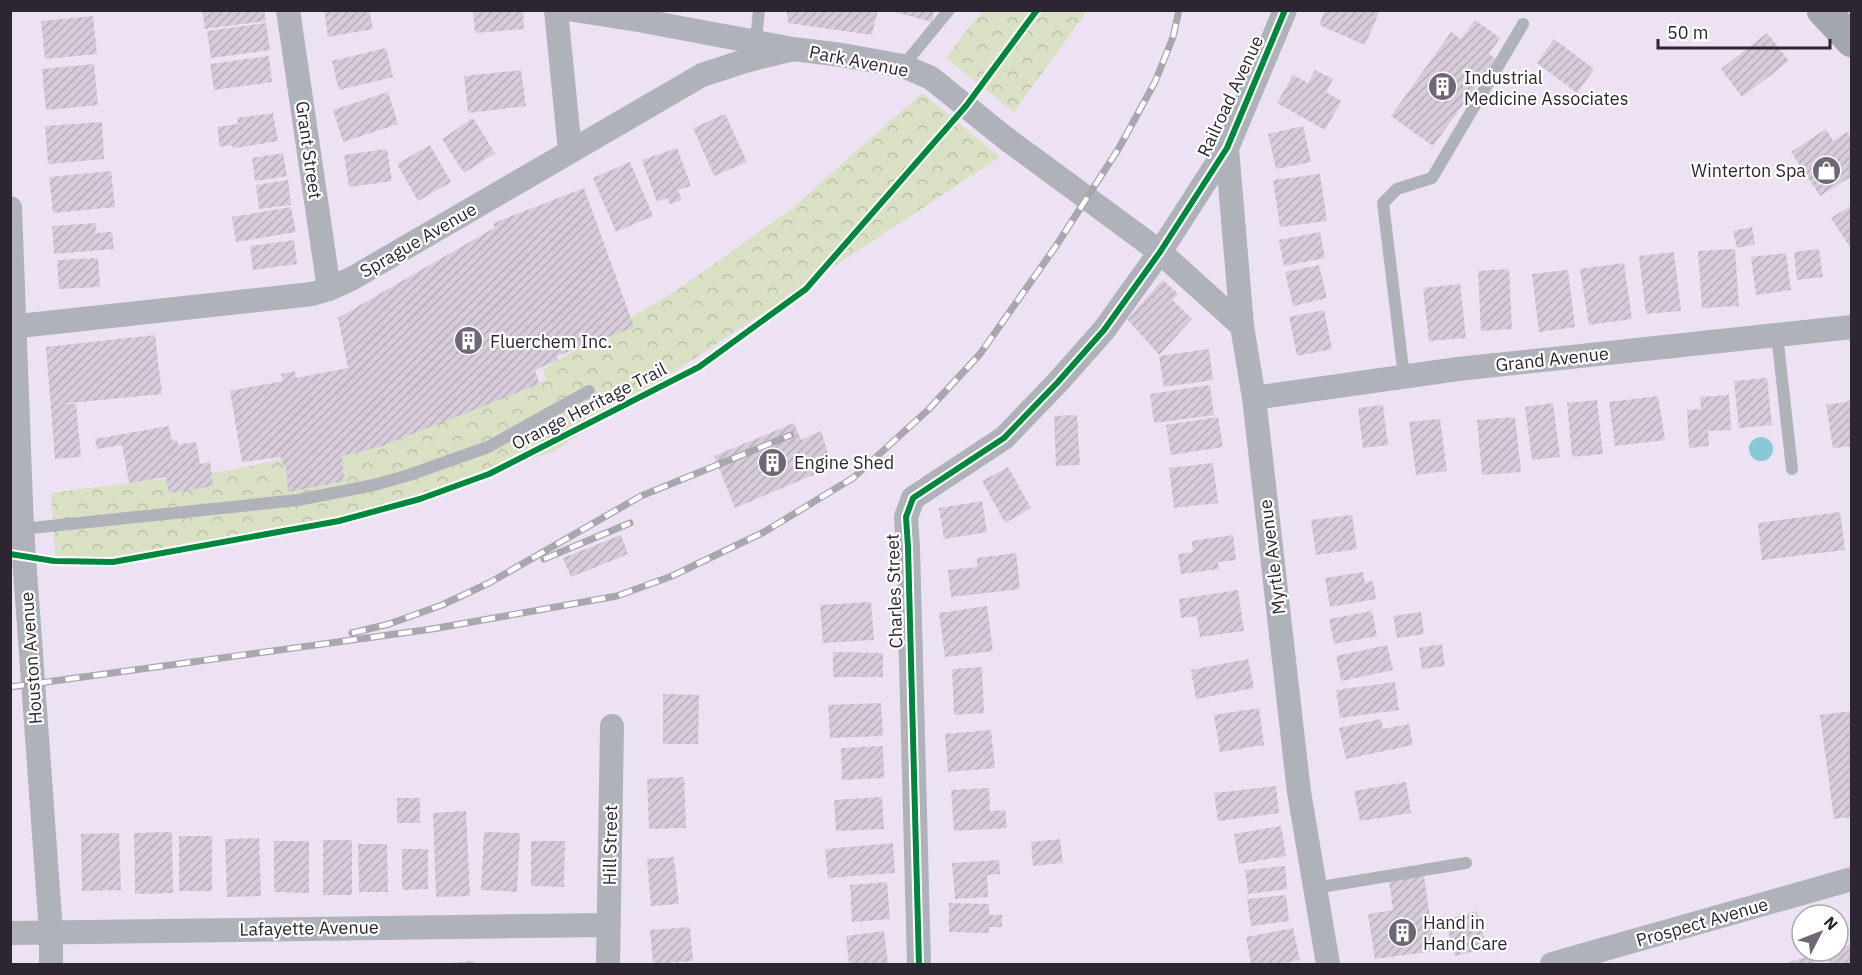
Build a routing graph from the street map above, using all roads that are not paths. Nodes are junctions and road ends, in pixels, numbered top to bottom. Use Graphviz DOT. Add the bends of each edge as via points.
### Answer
graph roads {
  1 [pos="288,10"];
  2 [pos="556,10"];
  3 [pos="574,10"];
  4 [pos="759,10"];
  5 [pos="949,10"];
  6 [pos="1285,10"];
  7 [pos="1823,10"];
  8 [pos="1523,24"];
  9 [pos="753,41"];
  10 [pos="1851,41"];
  11 [pos="793,49"];
  12 [pos="903,66"];
  13 [pos="1227,148"];
  14 [pos="570,151"];
  15 [pos="10,208"];
  16 [pos="1160,252"];
  17 [pos="329,289"];
  18 [pos="1242,326"];
  19 [pos="13,327"];
  20 [pos="1851,327"];
  21 [pos="1777,335"];
  22 [pos="1404,377"];
  23 [pos="589,391"];
  24 [pos="1254,398"];
  25 [pos="1792,469"];
  26 [pos="22,530"];
  27 [pos="612,726"];
  28 [pos="1466,863"];
  29 [pos="1851,879"];
  30 [pos="1315,888"];
  31 [pos="608,925"];
  32 [pos="51,932"];
  33 [pos="10,933"];
  34 [pos="51,964"];
  35 [pos="608,964"];
  36 [pos="919,964"];
  37 [pos="1328,964"];
  38 [pos="1552,964"];
  1 -- 17 [label="street, Grant Street"];
  2 -- 14 [label="street"];
  3 -- 9 [label="street, Park Avenue"];
  4 -- 9 [label="lane"];
  5 -- 12 [label="lane"];
  6 -- 13 [label="street, Railroad Avenue"];
  7 -- 10 [label="main road"];
  8 -- 22 [label="lane" via="1432,178 1397,189 1383,202"];
  9 -- 11 [label="street, Park Avenue"];
  11 -- 12 [label="street, Park Avenue"];
  11 -- 14 [label="street, Sprague Avenue" via="702,75"];
  12 -- 16 [label="street, Park Avenue" via="932,78"];
  13 -- 16 [label="street, Railroad Avenue"];
  13 -- 18 [label="street, Myrtle Avenue"];
  14 -- 17 [label="street, Sprague Avenue"];
  15 -- 19 [label="street, Houston Avenue"];
  16 -- 18 [label="street"];
  16 -- 36 [label="street, Charles Street" via="1104,330 1004,438 913,498 906,517"];
  17 -- 19 [label="street, Sprague Avenue"];
  18 -- 24 [label="street, Myrtle Avenue"];
  19 -- 26 [label="street, Houston Avenue"];
  20 -- 21 [label="street, Grand Avenue"];
  21 -- 22 [label="street, Grand Avenue"];
  21 -- 25 [label="lane"];
  22 -- 24 [label="street, Grand Avenue"];
  23 -- 26 [label="lane" via="488,447 374,485 298,500"];
  24 -- 30 [label="street, Myrtle Avenue" via="1299,792"];
  26 -- 32 [label="street, Houston Avenue"];
  27 -- 31 [label="street, Hill Street"];
  28 -- 30 [label="lane"];
  29 -- 38 [label="street, Prospect Avenue"];
  30 -- 37 [label="street, Myrtle Avenue"];
  31 -- 32 [label="street, Lafayette Avenue"];
  31 -- 35 [label="street, Hill Street"];
  32 -- 33 [label="street, Lafayette Avenue"];
  32 -- 34 [label="street, Houston Avenue"];
}
